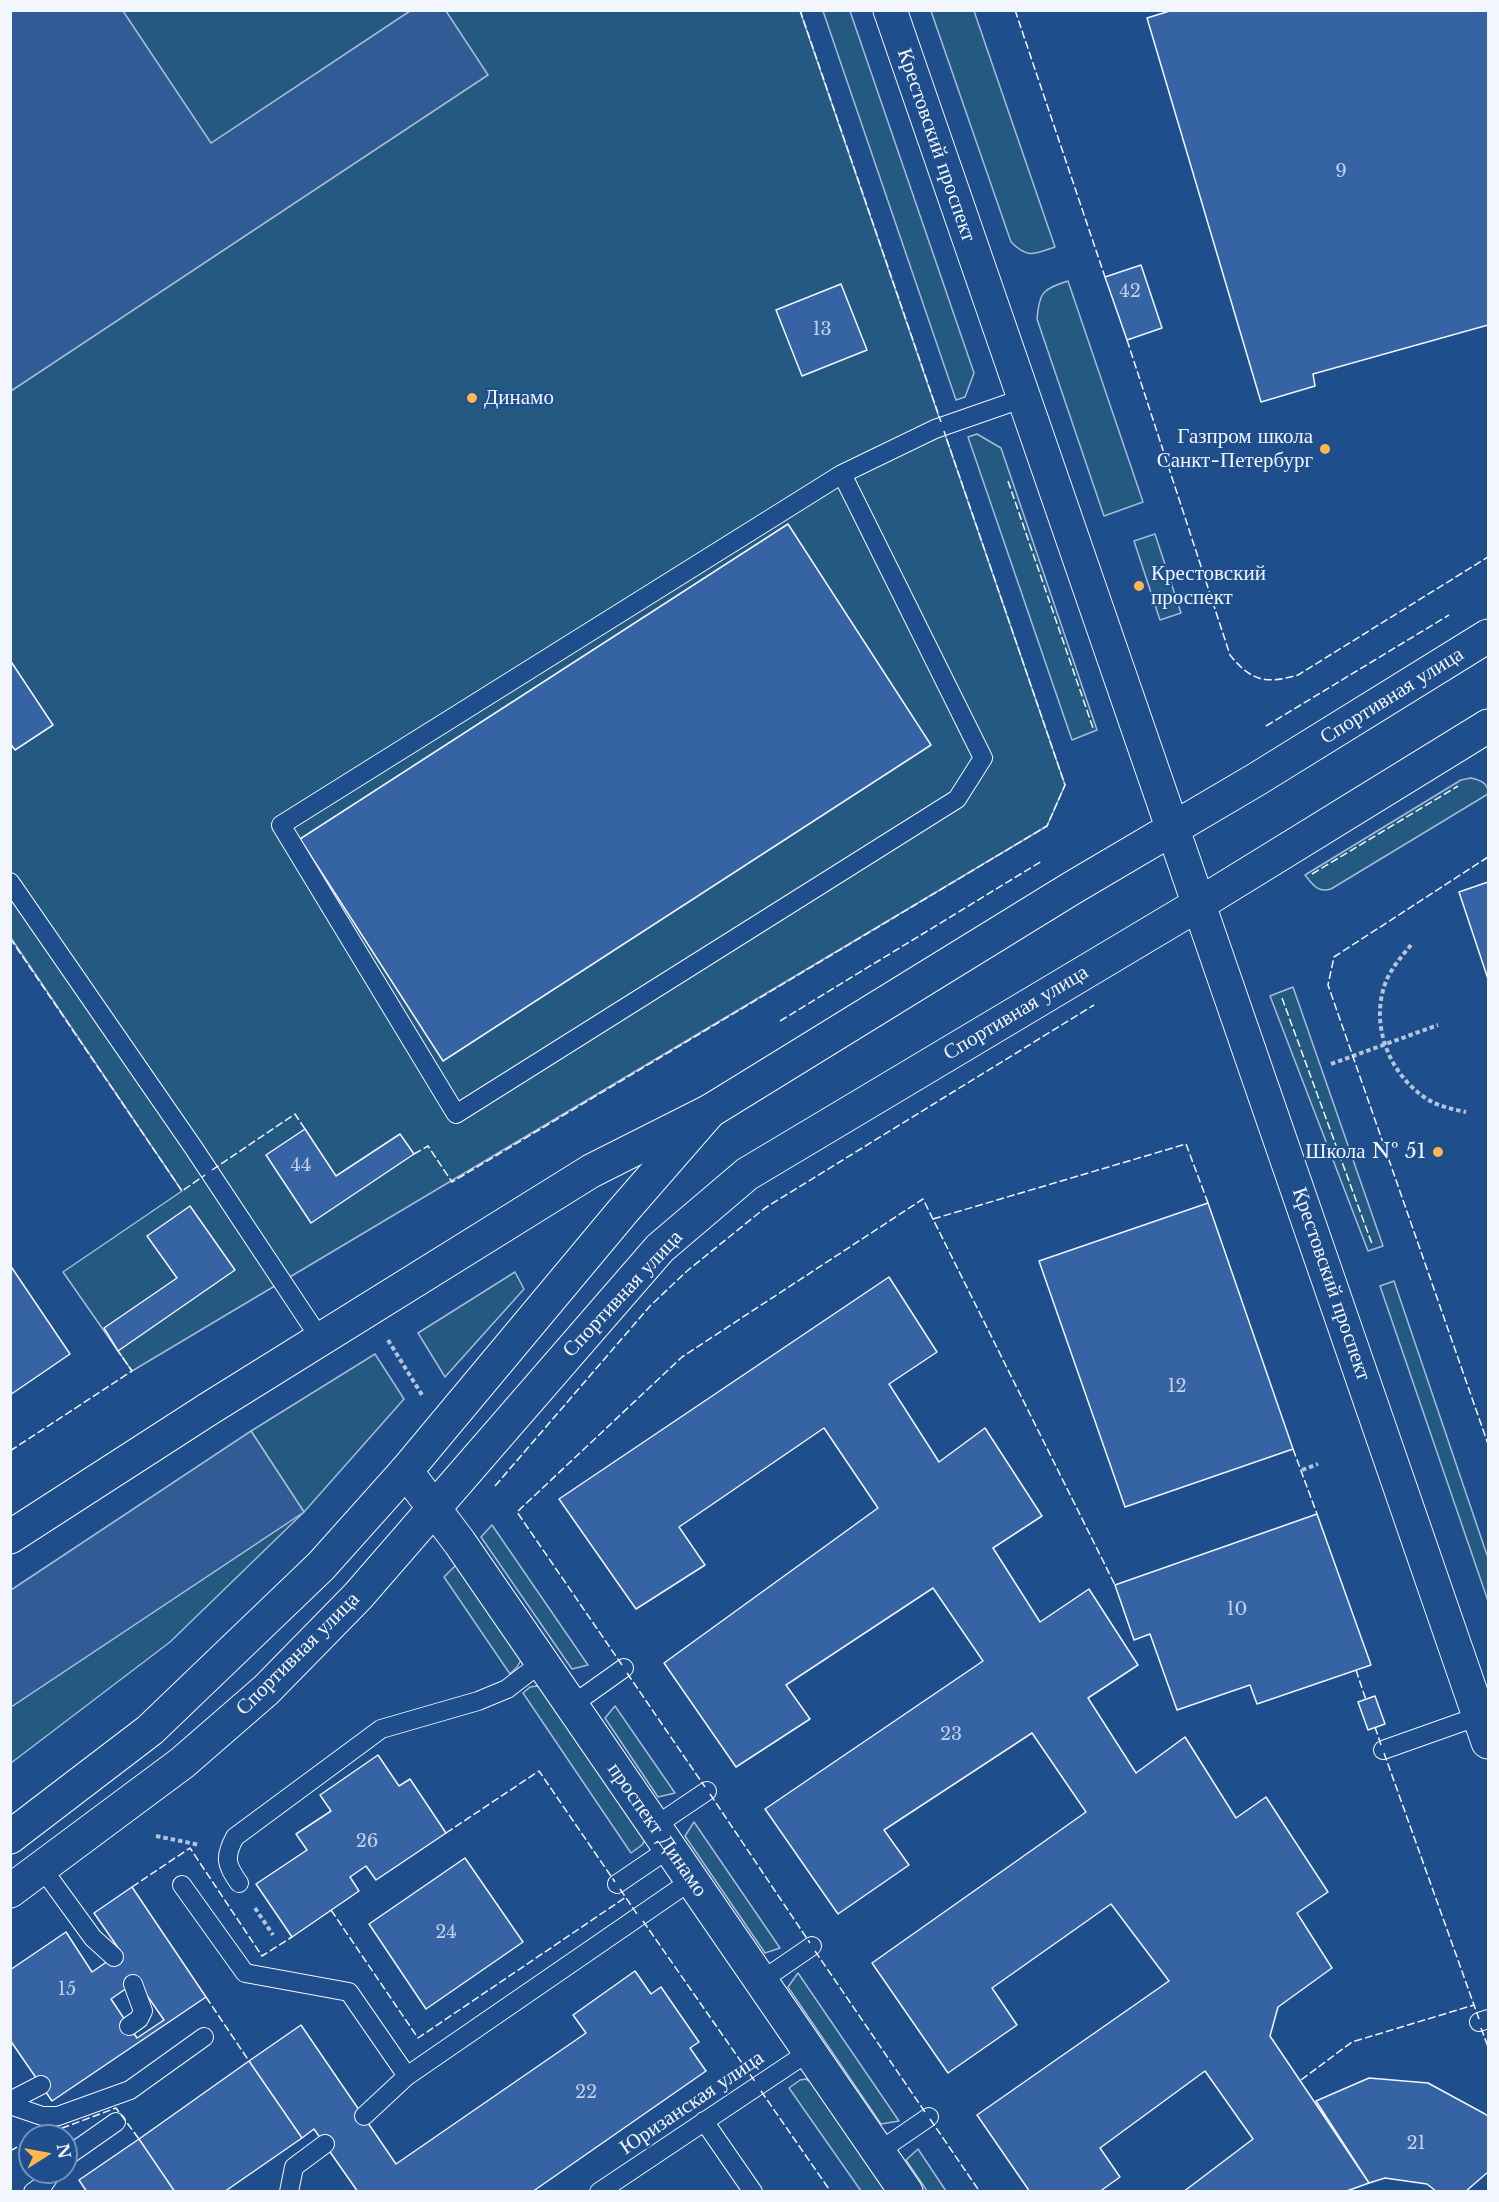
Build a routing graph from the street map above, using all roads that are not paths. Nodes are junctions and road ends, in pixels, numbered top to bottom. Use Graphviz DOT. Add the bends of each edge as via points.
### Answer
graph roads {
  1 [pos="890,10"];
  2 [pos="1024,398"];
  3 [pos="842,474"];
  4 [pos="1488,636"];
  5 [pos="1488,726"];
  6 [pos="1173,829"];
  7 [pos="10,882"];
  8 [pos="1198,904"];
  9 [pos="710,1111"];
  10 [pos="321,1340"];
  11 [pos="406,1471"];
  12 [pos="435,1508"];
  13 [pos="10,1537"];
  14 [pos="542,1662"];
  15 [pos="624,1668"];
  16 [pos="572,1705"];
  17 [pos="1484,1729"];
  18 [pos="1383,1750"];
  19 [pos="707,1791"];
  20 [pos="10,1837"];
  21 [pos="662,1837"];
  22 [pos="42,1868"];
  23 [pos="692,1880"];
  24 [pos="239,1883"];
  25 [pos="617,1884"];
  26 [pos="182,1885"];
  27 [pos="10,1891"];
  28 [pos="812,1946"];
  29 [pos="114,1957"];
  30 [pos="761,1981"];
  31 [pos="133,1984"];
  32 [pos="129,2026"];
  33 [pos="204,2037"];
  34 [pos="810,2051"];
  35 [pos="407,2076"];
  36 [pos="41,2085"];
  37 [pos="10,2103"];
  38 [pos="364,2116"];
  39 [pos="929,2117"];
  40 [pos="704,2121"];
  41 [pos="116,2122"];
  42 [pos="325,2144"];
  43 [pos="78,2149"];
  44 [pos="878,2152"];
  45 [pos="289,2192"];
  46 [pos="599,2192"];
  47 [pos="753,2192"];
  48 [pos="906,2192"];
  1 -- 2 [label="street, Крестовский проспект"];
  2 -- 3 [label="lane" via="935,429"];
  2 -- 6 [label="street, Крестовский проспект"];
  3 -- 3 [label="lane" via="281,825 456,1114 957,800 983,758"];
  4 -- 6 [label="street, Спортивная улица"];
  5 -- 8 [label="street, Спортивная улица"];
  6 -- 8 [label="street, Крестовский проспект"];
  6 -- 9 [label="street, Спортивная улица"];
  7 -- 10 [label="lane"];
  8 -- 12 [label="street, Спортивная улица" via="747,1174 660,1248"];
  8 -- 17 [label="street, Крестовский проспект"];
  9 -- 10 [label="street, Спортивная улица" via="591,1171"];
  9 -- 11 [label="street, Спортивная улица"];
  10 -- 13 [label="street, Спортивная улица"];
  11 -- 12 [label="street, проспект Динамо"];
  11 -- 20 [label="street, Спортивная улица" via="321,1566 150,1730"];
  12 -- 14 [label="street, проспект Динамо"];
  12 -- 22 [label="street, Спортивная улица" via="358,1596 266,1690 182,1763"];
  14 -- 16 [label="street, проспект Динамо"];
  14 -- 24 [label="lane" via="507,1689 488,1697 381,1729 235,1837 228,1851 229,1868"];
  15 -- 16 [label="lane"];
  16 -- 21 [label="street, проспект Динамо"];
  17 -- 18 [label="lane"];
  19 -- 21 [label="lane"];
  21 -- 23 [label="street, проспект Динамо"];
  21 -- 25 [label="lane"];
  22 -- 27 [label="street, Спортивная улица"];
  22 -- 29 [label="lane" via="93,1938"];
  23 -- 30 [label="street, проспект Динамо"];
  23 -- 35 [label="lane"];
  26 -- 35 [label="lane" via="245,1973 350,1992"];
  28 -- 30 [label="lane"];
  30 -- 34 [label="street, проспект Динамо"];
  31 -- 32 [label="lane" via="143,2011"];
  33 -- 37 [label="lane" via="130,2090 58,2116 42,2116"];
  34 -- 40 [label="lane, Юризанская улица"];
  34 -- 44 [label="street, проспект Динамо"];
  35 -- 38 [label="lane"];
  36 -- 37 [label="lane"];
  39 -- 44 [label="lane"];
  40 -- 46 [label="lane, Юризанская улица"];
  40 -- 47 [label="lane"];
  41 -- 43 [label="lane"];
  42 -- 45 [label="lane" via="294,2167"];
  44 -- 48 [label="street, проспект Динамо"];
}
